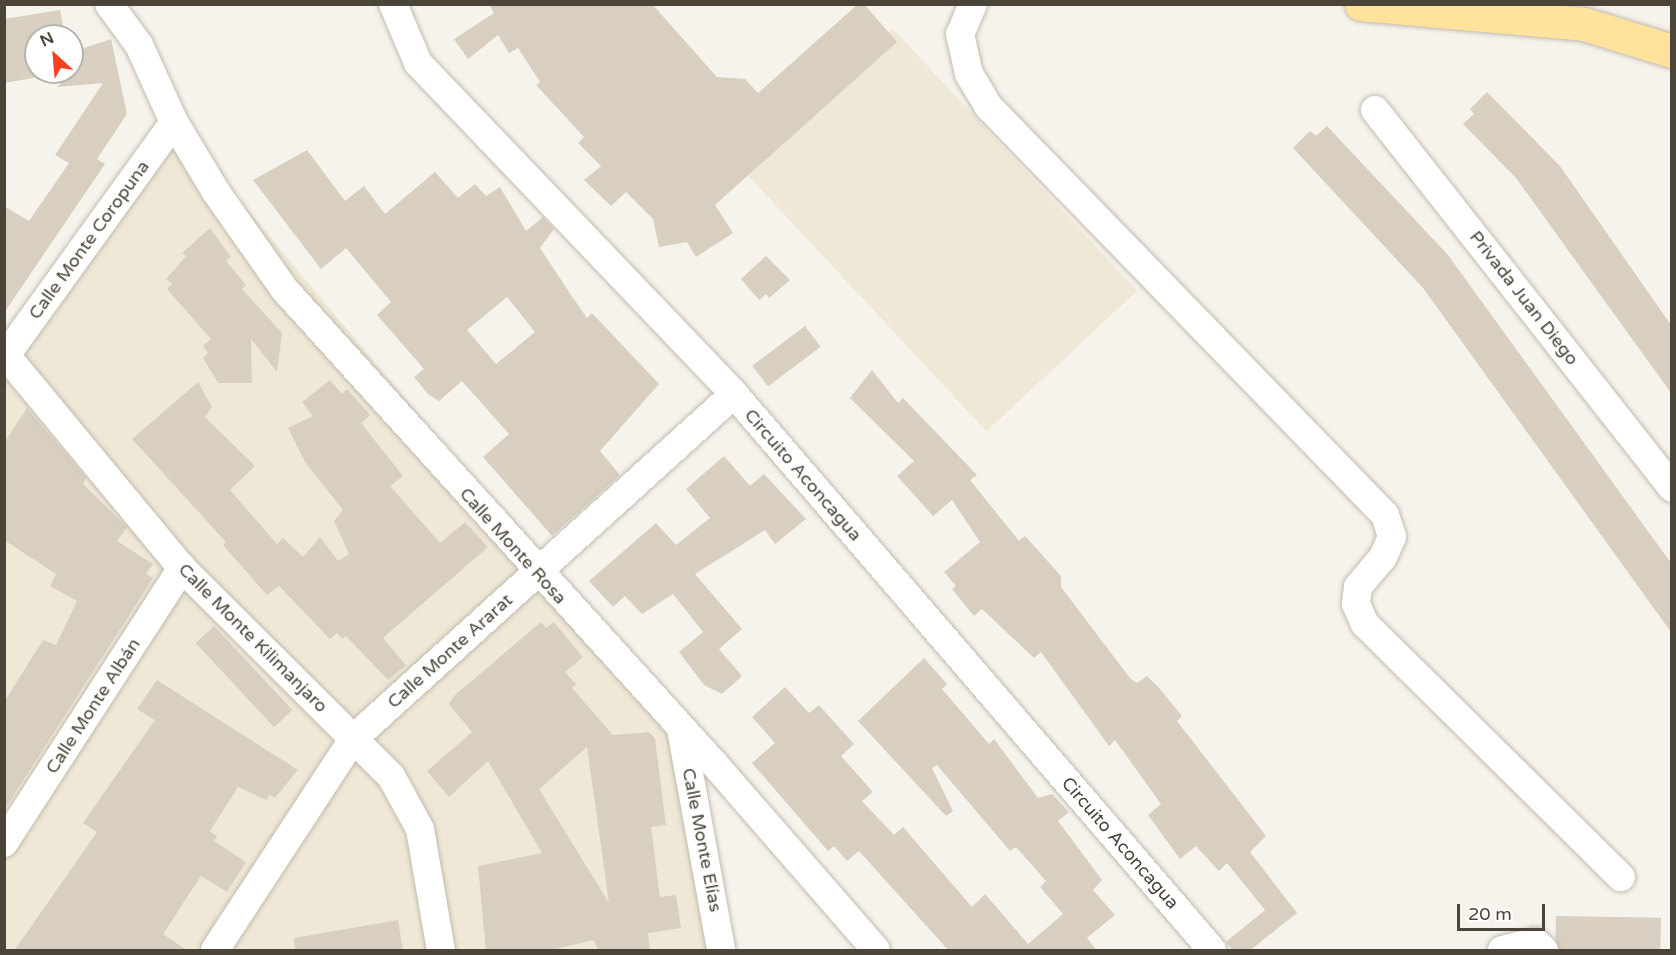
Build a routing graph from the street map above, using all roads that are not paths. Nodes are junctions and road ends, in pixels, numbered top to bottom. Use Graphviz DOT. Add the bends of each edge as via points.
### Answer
graph roads {
  1 [pos="110,4"];
  2 [pos="393,4"];
  3 [pos="973,4"];
  4 [pos="1361,4"];
  5 [pos="1671,51"];
  6 [pos="1375,110"];
  7 [pos="174,122"];
  8 [pos="5,355"];
  9 [pos="734,394"];
  10 [pos="1671,488"];
  11 [pos="182,568"];
  12 [pos="537,573"];
  13 [pos="681,729"];
  14 [pos="353,739"];
  15 [pos="4,843"];
  16 [pos="1621,877"];
  17 [pos="215,951"];
  18 [pos="441,951"];
  19 [pos="721,951"];
  20 [pos="876,951"];
  21 [pos="1212,951"];
  22 [pos="1502,951"];
  23 [pos="1544,951"];
  1 -- 7 [label="street" via="139,45"];
  2 -- 9 [label="street, Circuito Aconcagua" via="399,27 426,72"];
  3 -- 16 [label="street" via="960,34 969,74 989,107 1385,515 1392,537 1383,557 1358,587 1356,604 1365,624"];
  4 -- 5 [label="main road" via="1584,24"];
  6 -- 10 [label="street, Privada Juan Diego"];
  7 -- 8 [label="street, Calle Monte Coropuna"];
  7 -- 12 [label="street, Calle Monte Rosa" via="285,290"];
  8 -- 11 [label="street, Calle Monte Kilimanjaro"];
  9 -- 12 [label="street, Calle Monte Ararat"];
  9 -- 21 [label="street, Circuito Aconcagua"];
  11 -- 14 [label="street, Calle Monte Kilimanjaro"];
  11 -- 15 [label="street, Calle Monte Albán"];
  12 -- 13 [label="street, Calle Monte Rosa"];
  12 -- 14 [label="street, Calle Monte Ararat"];
  13 -- 19 [label="street, Calle Monte Elías"];
  13 -- 20 [label="street, Calle Monte Rosa"];
  14 -- 17 [label="street, Calle Monte Ararat"];
  14 -- 18 [label="street, Calle Monte Kilimanjaro" via="391,776 420,830"];
  22 -- 23 [label="street" via="1535,942"];
}
